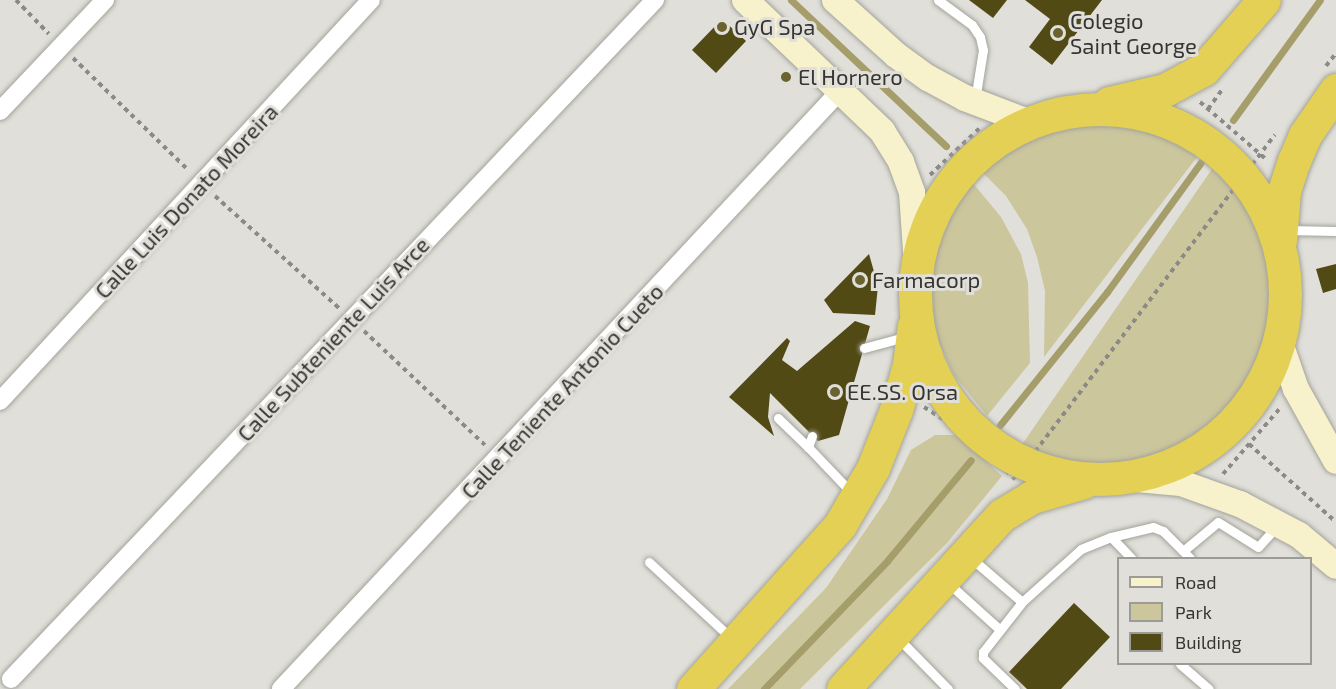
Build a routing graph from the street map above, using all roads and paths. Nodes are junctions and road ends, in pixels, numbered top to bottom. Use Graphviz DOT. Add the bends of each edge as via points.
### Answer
graph roads {
  1 [pos="16,0"];
  2 [pos="105,0"];
  3 [pos="371,0"];
  4 [pos="655,0"];
  5 [pos="745,0"];
  6 [pos="837,0"];
  7 [pos="938,0"];
  8 [pos="1264,0"];
  9 [pos="62,47"];
  10 [pos="841,90"];
  11 [pos="1336,90"];
  12 [pos="986,106"];
  13 [pos="1089,108"];
  14 [pos="0,111"];
  15 [pos="1028,123"];
  16 [pos="1207,125"];
  17 [pos="1246,159"];
  18 [pos="203,184"];
  19 [pos="912,192"];
  20 [pos="1336,231"];
  21 [pos="1281,240"];
  22 [pos="917,266"];
  23 [pos="351,319"];
  24 [pos="914,322"];
  25 [pos="1279,339"];
  26 [pos="864,348"];
  27 [pos="1296,389"];
  28 [pos="901,393"];
  29 [pos="0,401"];
  30 [pos="778,418"];
  31 [pos="969,431"];
  32 [pos="812,436"];
  33 [pos="1249,444"];
  34 [pos="808,447"];
  35 [pos="500,459"];
  36 [pos="1336,461"];
  37 [pos="1012,466"];
  38 [pos="1111,478"];
  39 [pos="1207,492"];
  40 [pos="856,496"];
  41 [pos="1336,522"];
  42 [pos="1278,524"];
  43 [pos="1111,537"];
  44 [pos="966,553"];
  45 [pos="1186,555"];
  46 [pos="1130,557"];
  47 [pos="650,562"];
  48 [pos="1336,566"];
  49 [pos="943,579"];
  50 [pos="1022,602"];
  51 [pos="999,629"];
  52 [pos="893,633"];
  53 [pos="735,642"];
  54 [pos="1182,665"];
  55 [pos="11,679"];
  56 [pos="280,689"];
  57 [pos="693,689"];
  58 [pos="843,689"];
  59 [pos="948,689"];
  60 [pos="1015,689"];
  61 [pos="1209,689"];
  1 -- 9 [label="path"];
  2 -- 9 [label="street"];
  3 -- 18 [label="street, Calle Luis Donato Moreira"];
  4 -- 23 [label="street, Calle Subteniente Luis Arce"];
  5 -- 10 [label="main road"];
  6 -- 12 [label="main road" via="896,55 928,78"];
  7 -- 12 [label="lane" via="972,25 980,37"];
  8 -- 13 [label="highway" via="1204,69 1165,90"];
  9 -- 14 [label="street"];
  9 -- 18 [label="path"];
  10 -- 19 [label="main road" via="882,131 901,162"];
  10 -- 35 [label="street, Calle Teniente Antonio Cueto"];
  11 -- 21 [label="highway" via="1305,135 1294,161 1284,191"];
  12 -- 15 [label="main road"];
  12 -- 19 [label="path"];
  13 -- 15 [label="highway"];
  13 -- 16 [label="highway"];
  15 -- 22 [label="highway" via="988,147 954,180 930,220"];
  16 -- 17 [label="highway"];
  16 -- 17 [label="path"];
  17 -- 21 [label="highway"];
  17 -- 37 [label="path"];
  18 -- 23 [label="path"];
  18 -- 29 [label="street, Calle Luis Donato Moreira"];
  19 -- 22 [label="main road"];
  20 -- 21 [label="lane"];
  21 -- 25 [label="highway" via="1285,296"];
  22 -- 24 [label="highway"];
  23 -- 35 [label="path"];
  23 -- 55 [label="street, Calle Subteniente Luis Arce"];
  24 -- 26 [label="lane"];
  24 -- 28 [label="highway"];
  24 -- 31 [label="highway" via="939,384"];
  25 -- 27 [label="main road"];
  25 -- 38 [label="highway" via="1264,380 1239,417 1214,438 1168,466"];
  27 -- 33 [label="path"];
  27 -- 36 [label="main road"];
  28 -- 31 [label="path"];
  28 -- 40 [label="highway" via="873,468"];
  30 -- 34 [label="lane"];
  31 -- 37 [label="highway"];
  31 -- 37 [label="path"];
  32 -- 34 [label="lane"];
  33 -- 39 [label="path"];
  33 -- 41 [label="path"];
  34 -- 40 [label="lane"];
  35 -- 56 [label="street, Calle Teniente Antonio Cueto"];
  37 -- 38 [label="highway" via="1060,475"];
  38 -- 39 [label="main road" via="1181,483"];
  38 -- 44 [label="highway" via="1032,497 1002,515"];
  39 -- 42 [label="main road"];
  40 -- 53 [label="highway" via="840,525"];
  42 -- 45 [label="lane" via="1258,547 1218,522"];
  42 -- 48 [label="main road"];
  43 -- 45 [label="lane" via="1153,528 1163,531"];
  43 -- 46 [label="lane"];
  43 -- 50 [label="lane" via="1082,549"];
  44 -- 49 [label="highway"];
  44 -- 50 [label="lane"];
  47 -- 53 [label="lane"];
  49 -- 51 [label="lane"];
  49 -- 52 [label="highway"];
  50 -- 51 [label="lane"];
  51 -- 60 [label="lane" via="982,655"];
  52 -- 58 [label="highway"];
  52 -- 59 [label="lane"];
  53 -- 57 [label="highway"];
  54 -- 61 [label="lane"];
}
